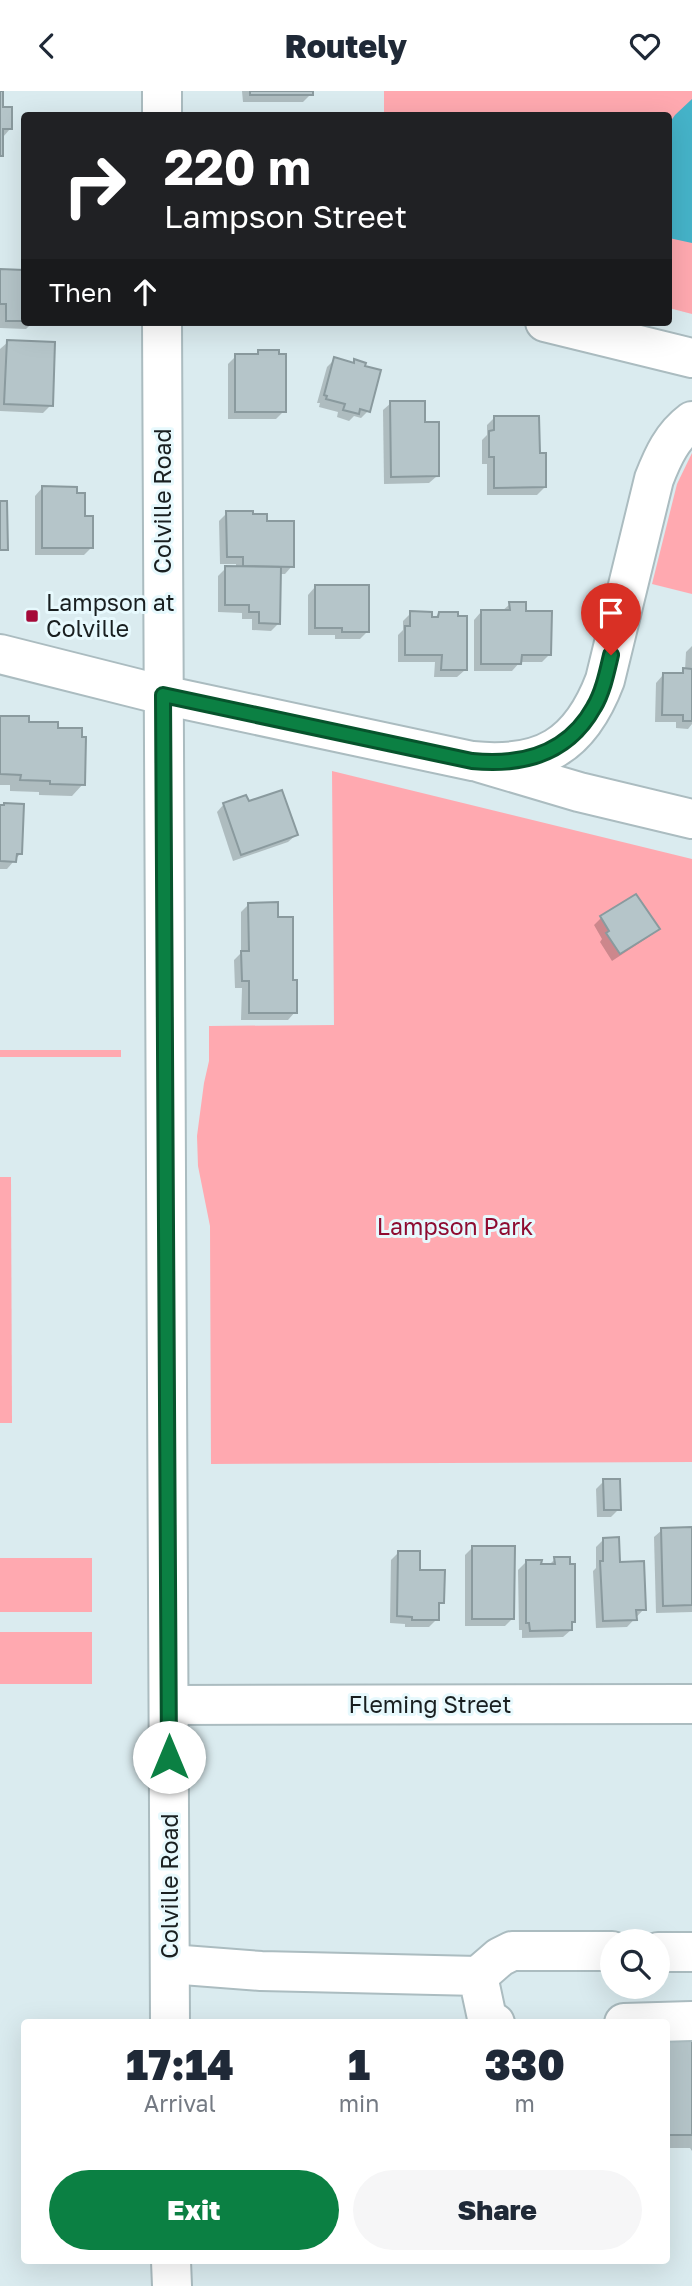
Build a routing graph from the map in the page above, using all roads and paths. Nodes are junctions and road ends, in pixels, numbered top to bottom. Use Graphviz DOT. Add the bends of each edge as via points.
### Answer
graph roads {
  1 [pos="162,91"];
  2 [pos="162,112"];
  3 [pos="162,326"];
  4 [pos="561,326"];
  5 [pos="692,358"];
  6 [pos="692,421"];
  7 [pos="0,654"];
  8 [pos="163,695"];
  9 [pos="472,761"];
  10 [pos="692,820"];
  11 [pos="692,1704"];
  12 [pos="169,1705"];
  13 [pos="600,1951"];
  14 [pos="670,1952"];
  15 [pos="692,1952"];
  16 [pos="170,1963"];
  17 [pos="478,1976"];
  18 [pos="170,2019"];
  19 [pos="489,2019"];
  20 [pos="692,2021"];
  21 [pos="670,2022"];
  22 [pos="171,2264"];
  23 [pos="172,2286"];
  1 -- 2 [label="street"];
  3 -- 8 [label="street, Colville Road"];
  4 -- 5 [label="street"];
  6 -- 9 [label="street" via="665,452 654,479 595,707 578,730 555,748 501,764"];
  7 -- 8 [label="street"];
  8 -- 9 [label="street"];
  8 -- 12 [label="street, Colville Road"];
  9 -- 10 [label="street"];
  11 -- 12 [label="street, Fleming Street"];
  12 -- 16 [label="street, Colville Road"];
  13 -- 17 [label="street" via="512,1951"];
  14 -- 15 [label="street"];
  16 -- 17 [label="street" via="261,1971"];
  16 -- 18 [label="street, Colville Road"];
  17 -- 19 [label="street"];
  20 -- 21 [label="street"];
  22 -- 23 [label="street"];
}
